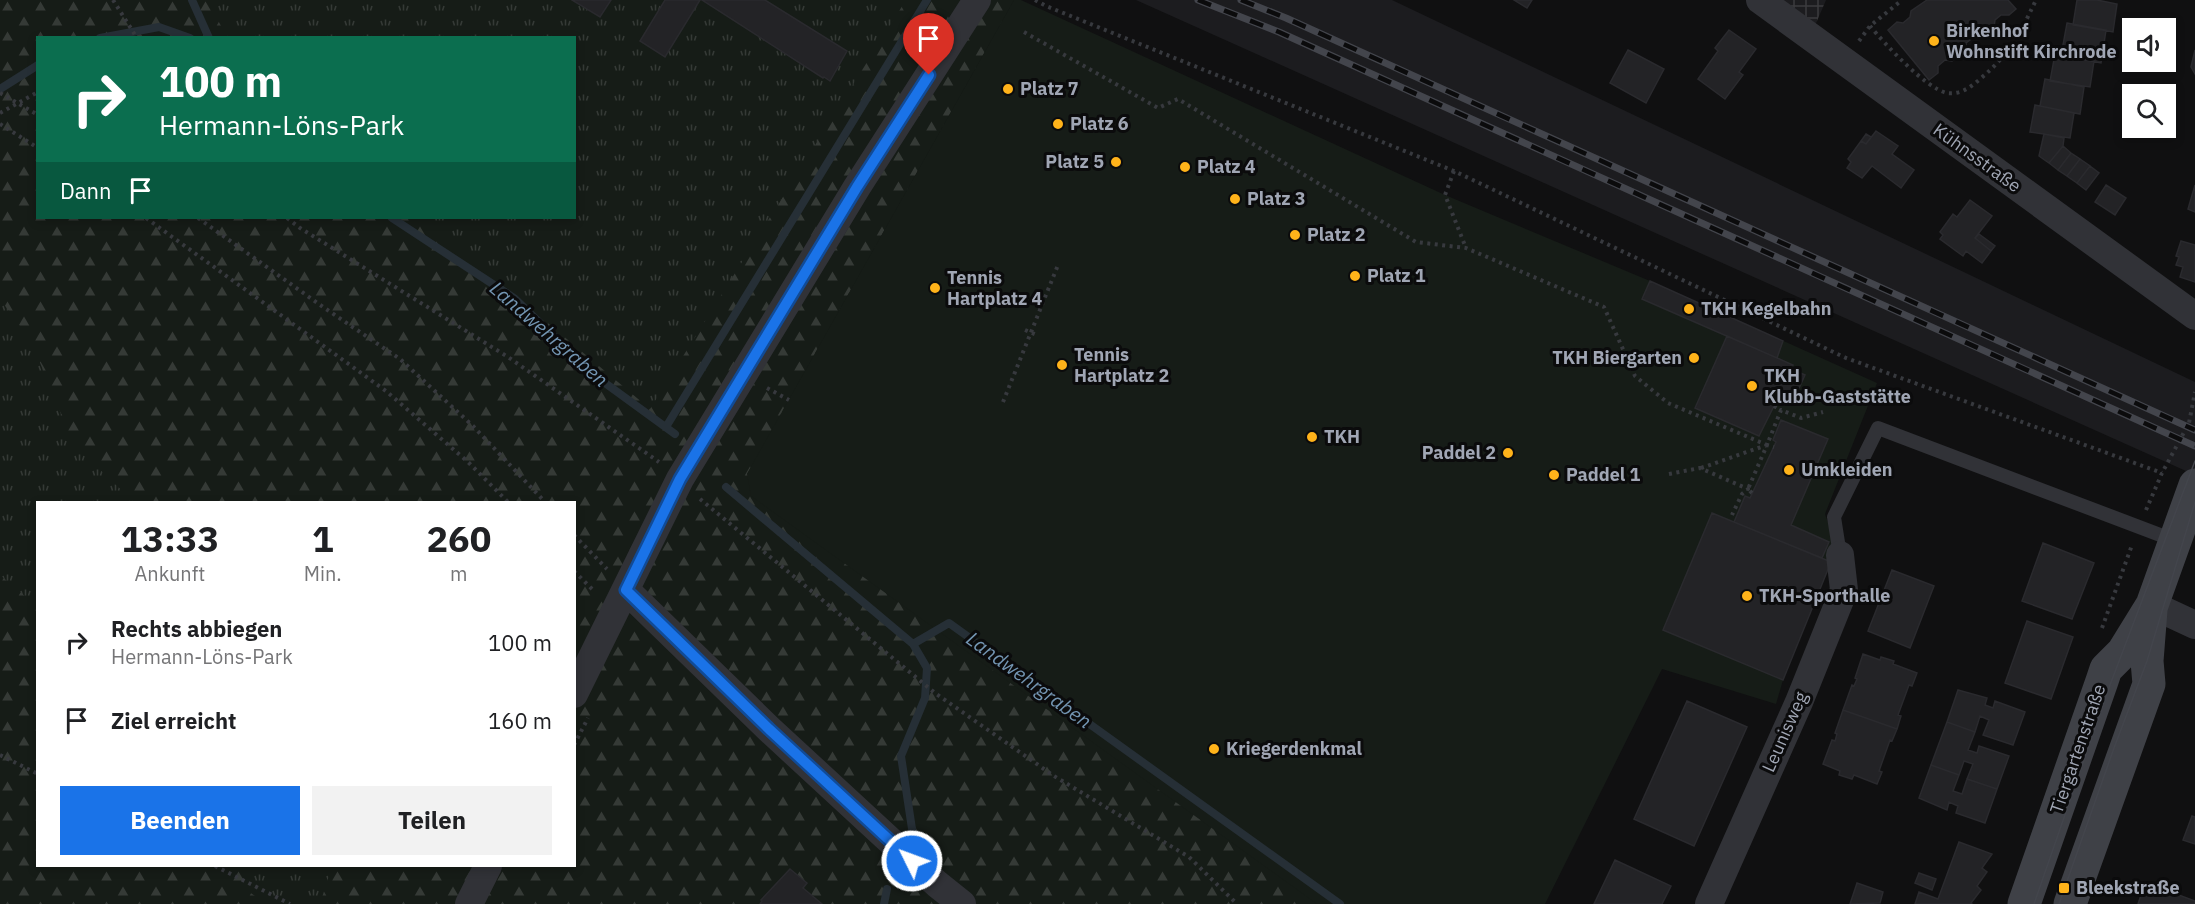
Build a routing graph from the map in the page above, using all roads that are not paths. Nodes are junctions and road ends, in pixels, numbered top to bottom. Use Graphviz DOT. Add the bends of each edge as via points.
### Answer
graph roads {
  1 [pos="977,0"];
  2 [pos="1760,0"];
  3 [pos="2195,316"];
  4 [pos="2195,484"];
  5 [pos="2176,541"];
  6 [pos="1840,555"];
  7 [pos="626,590"];
  8 [pos="2152,605"];
  9 [pos="2195,625"];
  10 [pos="576,690"];
  11 [pos="488,867"];
  12 [pos="469,904"];
  13 [pos="962,904"];
  14 [pos="1709,904"];
  15 [pos="2024,904"];
  16 [pos="2070,904"];
  1 -- 7 [label="street" via="857,187 680,479"];
  2 -- 3 [label="street, Kühnsstraße"];
  4 -- 5 [label="main road, Tiergartenstraße"];
  5 -- 6 [label="lane" via="1878,428 1834,517"];
  5 -- 8 [label="main road, Tiergartenstraße"];
  6 -- 14 [label="street, Leunisweg" via="1845,590"];
  7 -- 10 [label="street"];
  7 -- 13 [label="street" via="769,729"];
  8 -- 9 [label="street"];
  8 -- 15 [label="main road, Tiergartenstraße" via="2123,652 2106,669"];
  8 -- 16 [label="main road, Tiergartenstraße" via="2149,684"];
  11 -- 12 [label="street"];
}
